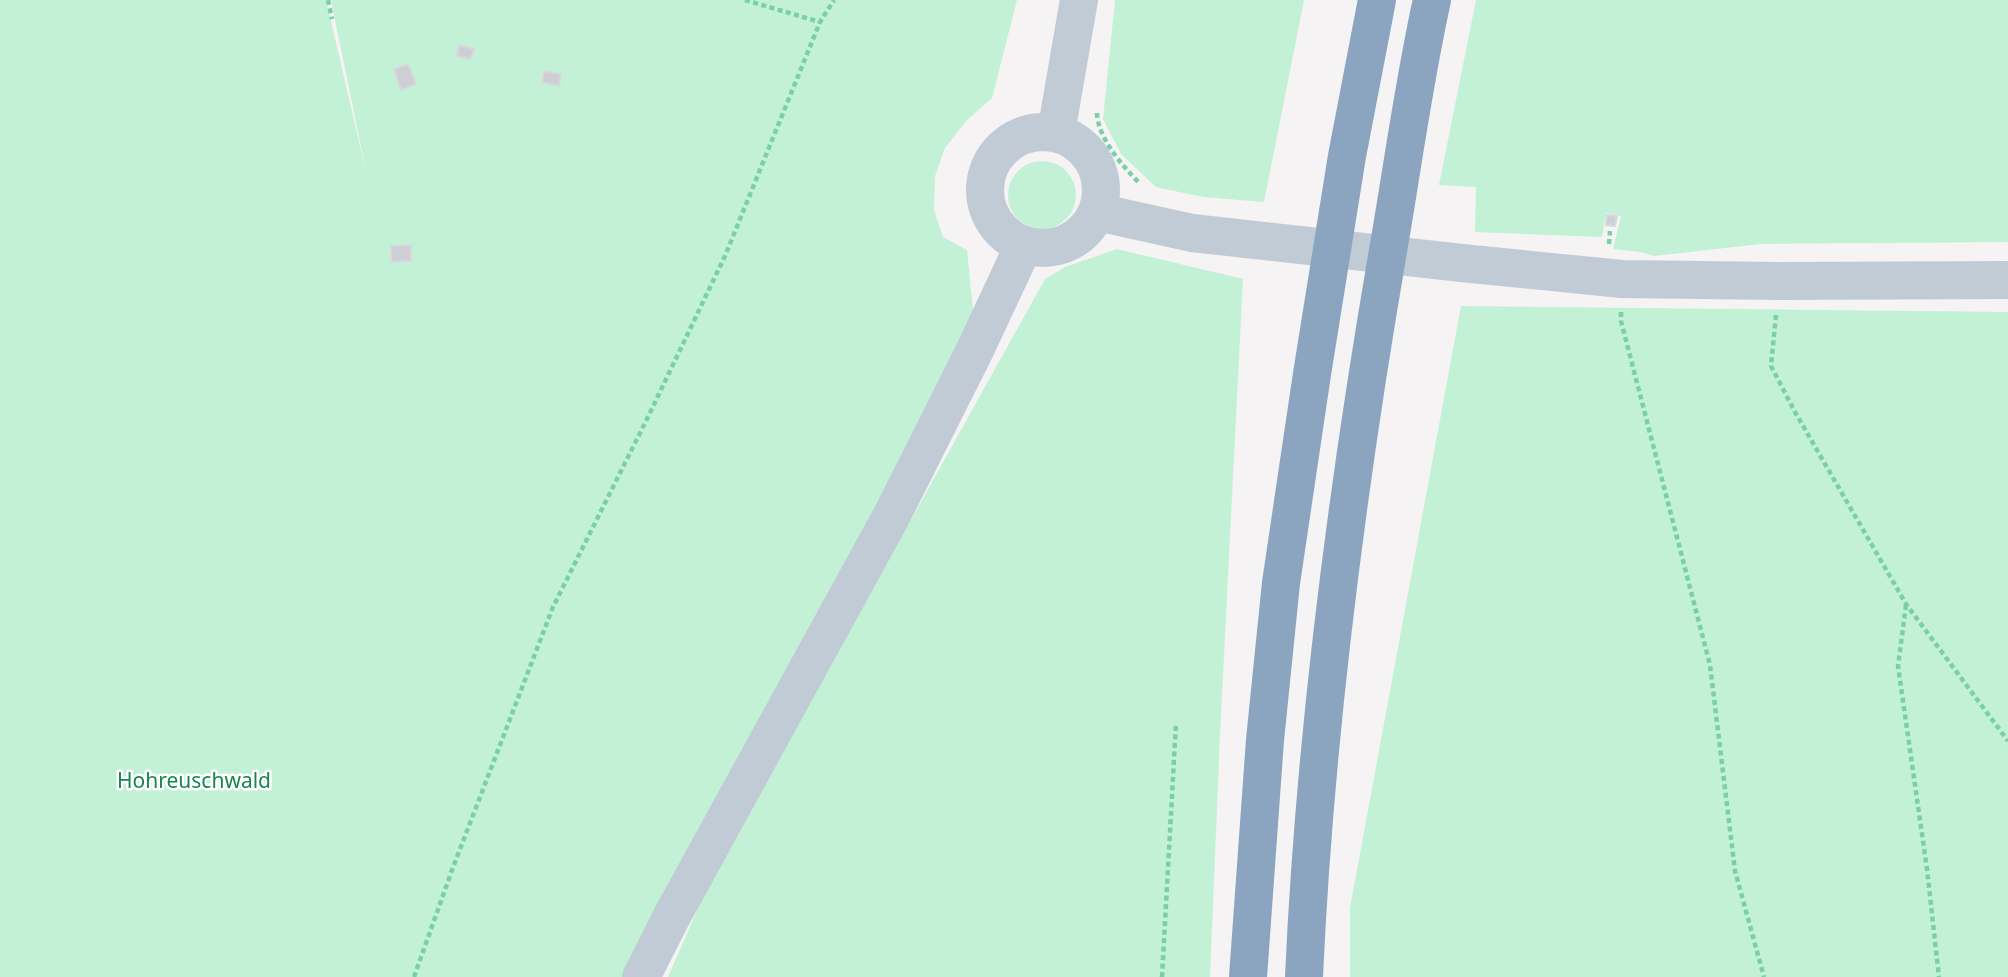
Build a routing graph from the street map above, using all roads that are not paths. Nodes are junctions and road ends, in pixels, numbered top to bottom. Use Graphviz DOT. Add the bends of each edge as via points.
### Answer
graph roads {
  1 [pos="1079,0"];
  2 [pos="1377,0"];
  3 [pos="1434,5"];
  4 [pos="1056,133"];
  5 [pos="1097,212"];
  6 [pos="1024,245"];
  7 [pos="2008,280"];
  8 [pos="641,977"];
  9 [pos="1248,977"];
  10 [pos="1304,977"];
  1 -- 4 [label="street"];
  2 -- 9 [label="highway" via="1341,197 1281,583"];
  3 -- 10 [label="highway" via="1366,376 1342,554 1321,738"];
  4 -- 5 [label="street" via="1075,141 1092,158 1100,178"];
  4 -- 6 [label="street" via="1021,136 1000,149 988,169 984,192 991,218 1005,235"];
  5 -- 6 [label="street" via="1076,237 1052,248"];
  5 -- 7 [label="street" via="1192,233 1622,279"];
  6 -- 8 [label="street" via="892,515"];
}
